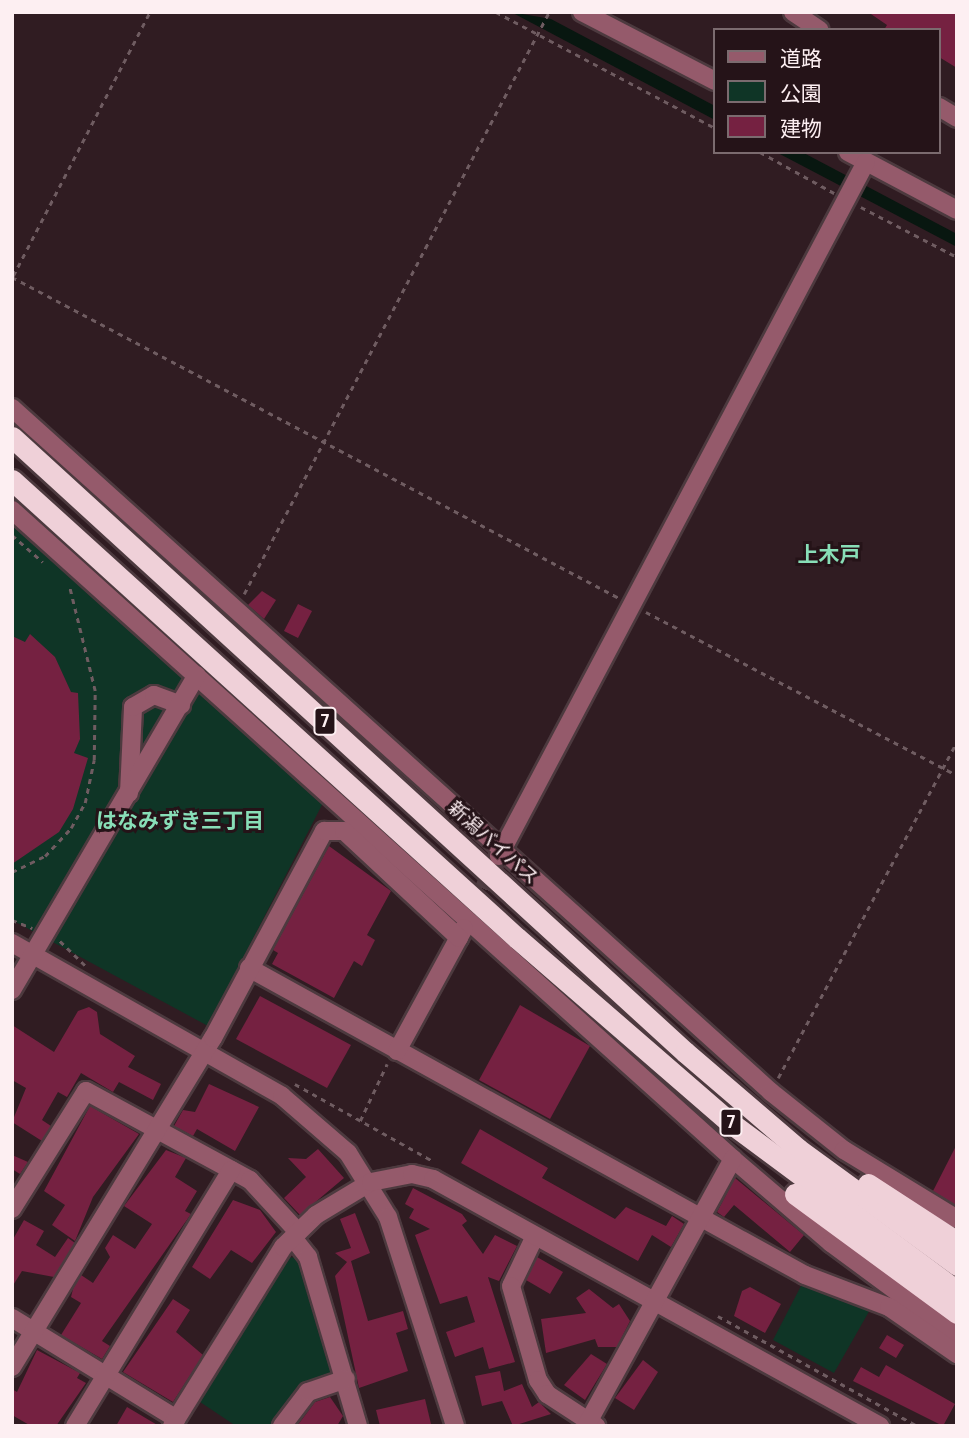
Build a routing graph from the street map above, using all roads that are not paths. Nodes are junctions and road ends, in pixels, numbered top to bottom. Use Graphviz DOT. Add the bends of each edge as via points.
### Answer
graph roads {
  1 [pos="582,12"];
  2 [pos="793,12"];
  3 [pos="817,28"];
  4 [pos="713,80"];
  5 [pos="941,108"];
  6 [pos="957,118"];
  7 [pos="850,154"];
  8 [pos="864,168"];
  9 [pos="957,210"];
  10 [pos="12,408"];
  11 [pos="12,437"];
  12 [pos="12,480"];
  13 [pos="12,510"];
  14 [pos="197,675"];
  15 [pos="181,705"];
  16 [pos="128,800"];
  17 [pos="500,854"];
  18 [pos="470,918"];
  19 [pos="459,938"];
  20 [pos="517,938"];
  21 [pos="12,943"];
  22 [pos="34,955"];
  23 [pos="248,968"];
  24 [pos="12,990"];
  25 [pos="637,1005"];
  26 [pos="397,1051"];
  27 [pos="205,1052"];
  28 [pos="157,1129"];
  29 [pos="733,1159"];
  30 [pos="231,1170"];
  31 [pos="371,1182"];
  32 [pos="12,1209"];
  33 [pos="701,1218"];
  34 [pos="957,1219"];
  35 [pos="296,1236"];
  36 [pos="535,1236"];
  37 [pos="957,1242"];
  38 [pos="957,1265"];
  39 [pos="957,1291"];
  40 [pos="657,1304"];
  41 [pos="957,1313"];
  42 [pos="12,1318"];
  43 [pos="34,1331"];
  44 [pos="957,1336"];
  45 [pos="957,1354"];
  46 [pos="12,1367"];
  47 [pos="106,1375"];
  48 [pos="346,1378"];
  49 [pos="174,1422"];
  50 [pos="590,1424"];
  51 [pos="75,1426"];
  52 [pos="282,1426"];
  53 [pos="358,1426"];
  54 [pos="455,1426"];
  55 [pos="880,1426"];
  1 -- 4 [label="street"];
  2 -- 3 [label="street"];
  5 -- 6 [label="street"];
  7 -- 8 [label="street"];
  8 -- 9 [label="street"];
  8 -- 17 [label="street"];
  10 -- 17 [label="street"];
  11 -- 25 [label="highway, 新潟バイパス / 7"];
  12 -- 20 [label="highway, 7"];
  13 -- 14 [label="street"];
  14 -- 15 [label="street"];
  14 -- 18 [label="street"];
  15 -- 16 [label="street"];
  15 -- 16 [label="street" via="154,695 134,707"];
  16 -- 22 [label="street"];
  17 -- 34 [label="street" via="771,1092 845,1150"];
  18 -- 19 [label="street"];
  18 -- 29 [label="street"];
  19 -- 23 [label="street" via="344,831 329,828 318,837"];
  19 -- 26 [label="street"];
  20 -- 39 [label="highway, 7" via="784,1168"];
  20 -- 41 [label="highway" via="538,968 769,1173"];
  21 -- 22 [label="street"];
  22 -- 24 [label="street"];
  22 -- 27 [label="street"];
  23 -- 26 [label="street"];
  23 -- 27 [label="street"];
  25 -- 37 [label="highway" via="800,1135"];
  25 -- 38 [label="highway, 新潟バイパス / 7" via="797,1149"];
  26 -- 33 [label="street"];
  27 -- 28 [label="street"];
  27 -- 31 [label="street" via="307,1114"];
  28 -- 30 [label="street"];
  28 -- 32 [label="street" via="86,1091"];
  28 -- 43 [label="street"];
  29 -- 33 [label="street"];
  29 -- 44 [label="street" via="831,1243"];
  30 -- 35 [label="street" via="250,1180"];
  30 -- 47 [label="street"];
  31 -- 35 [label="street"];
  31 -- 36 [label="street" via="412,1174 433,1179"];
  31 -- 54 [label="street" via="401,1251"];
  33 -- 40 [label="street"];
  33 -- 45 [label="street" via="819,1282 889,1307"];
  35 -- 48 [label="street" via="308,1257"];
  35 -- 49 [label="street" via="275,1258"];
  36 -- 40 [label="street"];
  36 -- 50 [label="street" via="511,1286 538,1380 547,1394"];
  40 -- 50 [label="street"];
  40 -- 55 [label="street"];
  42 -- 43 [label="street"];
  43 -- 46 [label="street"];
  43 -- 47 [label="street"];
  47 -- 49 [label="street"];
  47 -- 51 [label="street"];
  48 -- 52 [label="street" via="308,1392"];
  48 -- 53 [label="street"];
}
